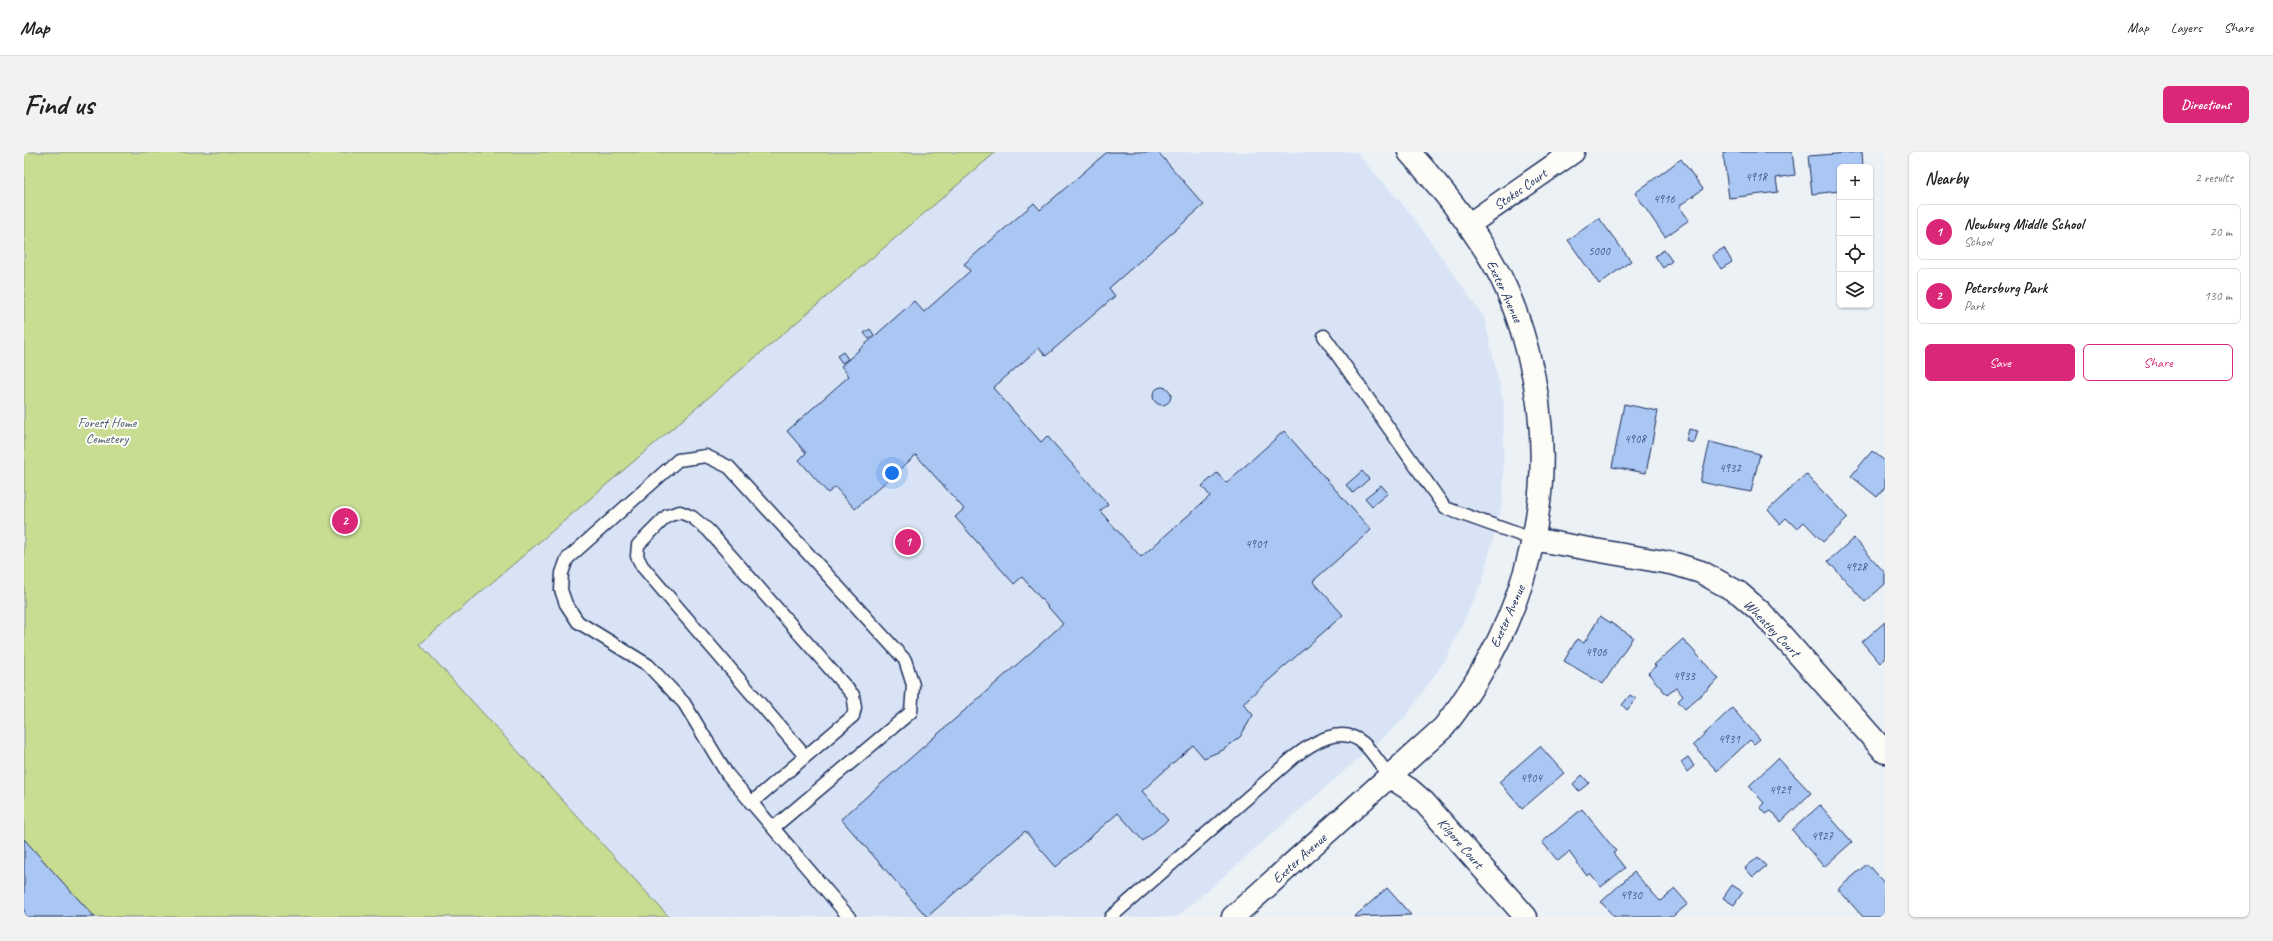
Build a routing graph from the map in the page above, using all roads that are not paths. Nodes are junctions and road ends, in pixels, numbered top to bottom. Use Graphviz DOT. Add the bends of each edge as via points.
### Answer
graph roads {
  1 [pos="1409,152"];
  2 [pos="1573,152"];
  3 [pos="1468,225"];
  4 [pos="1324,336"];
  5 [pos="1532,539"];
  6 [pos="1885,752"];
  7 [pos="805,756"];
  8 [pos="1390,777"];
  9 [pos="751,803"];
  10 [pos="773,828"];
  11 [pos="849,917"];
  12 [pos="1111,917"];
  13 [pos="1233,917"];
  14 [pos="1526,917"];
  1 -- 3 [label="street, Exeter Avenue"];
  2 -- 3 [label="street, Stokes Court"];
  3 -- 5 [label="street, Exeter Avenue" via="1493,261 1519,318 1535,377 1541,420 1542,462 1540,507"];
  4 -- 5 [label="lane" via="1446,508"];
  5 -- 6 [label="street, Wheatley Court" via="1675,564 1720,581 1761,612"];
  5 -- 8 [label="street, Exeter Avenue" via="1516,602 1466,698 1444,726"];
  7 -- 7 [label="lane" via="853,716 855,707 852,695 708,530 692,517 680,512 667,516 638,545 637,556 642,566"];
  7 -- 9 [label="lane"];
  8 -- 12 [label="lane" via="1356,739 1338,735 1322,739 1294,757"];
  8 -- 13 [label="street, Exeter Avenue"];
  8 -- 14 [label="street, Kilgore Court" via="1424,802"];
  9 -- 10 [label="lane"];
  9 -- 10 [label="lane" via="727,774 684,703 648,665 578,622 566,604 561,590 562,573 567,559 678,460 706,456 729,467 905,660 913,685 911,712"];
  10 -- 11 [label="lane"];
}
